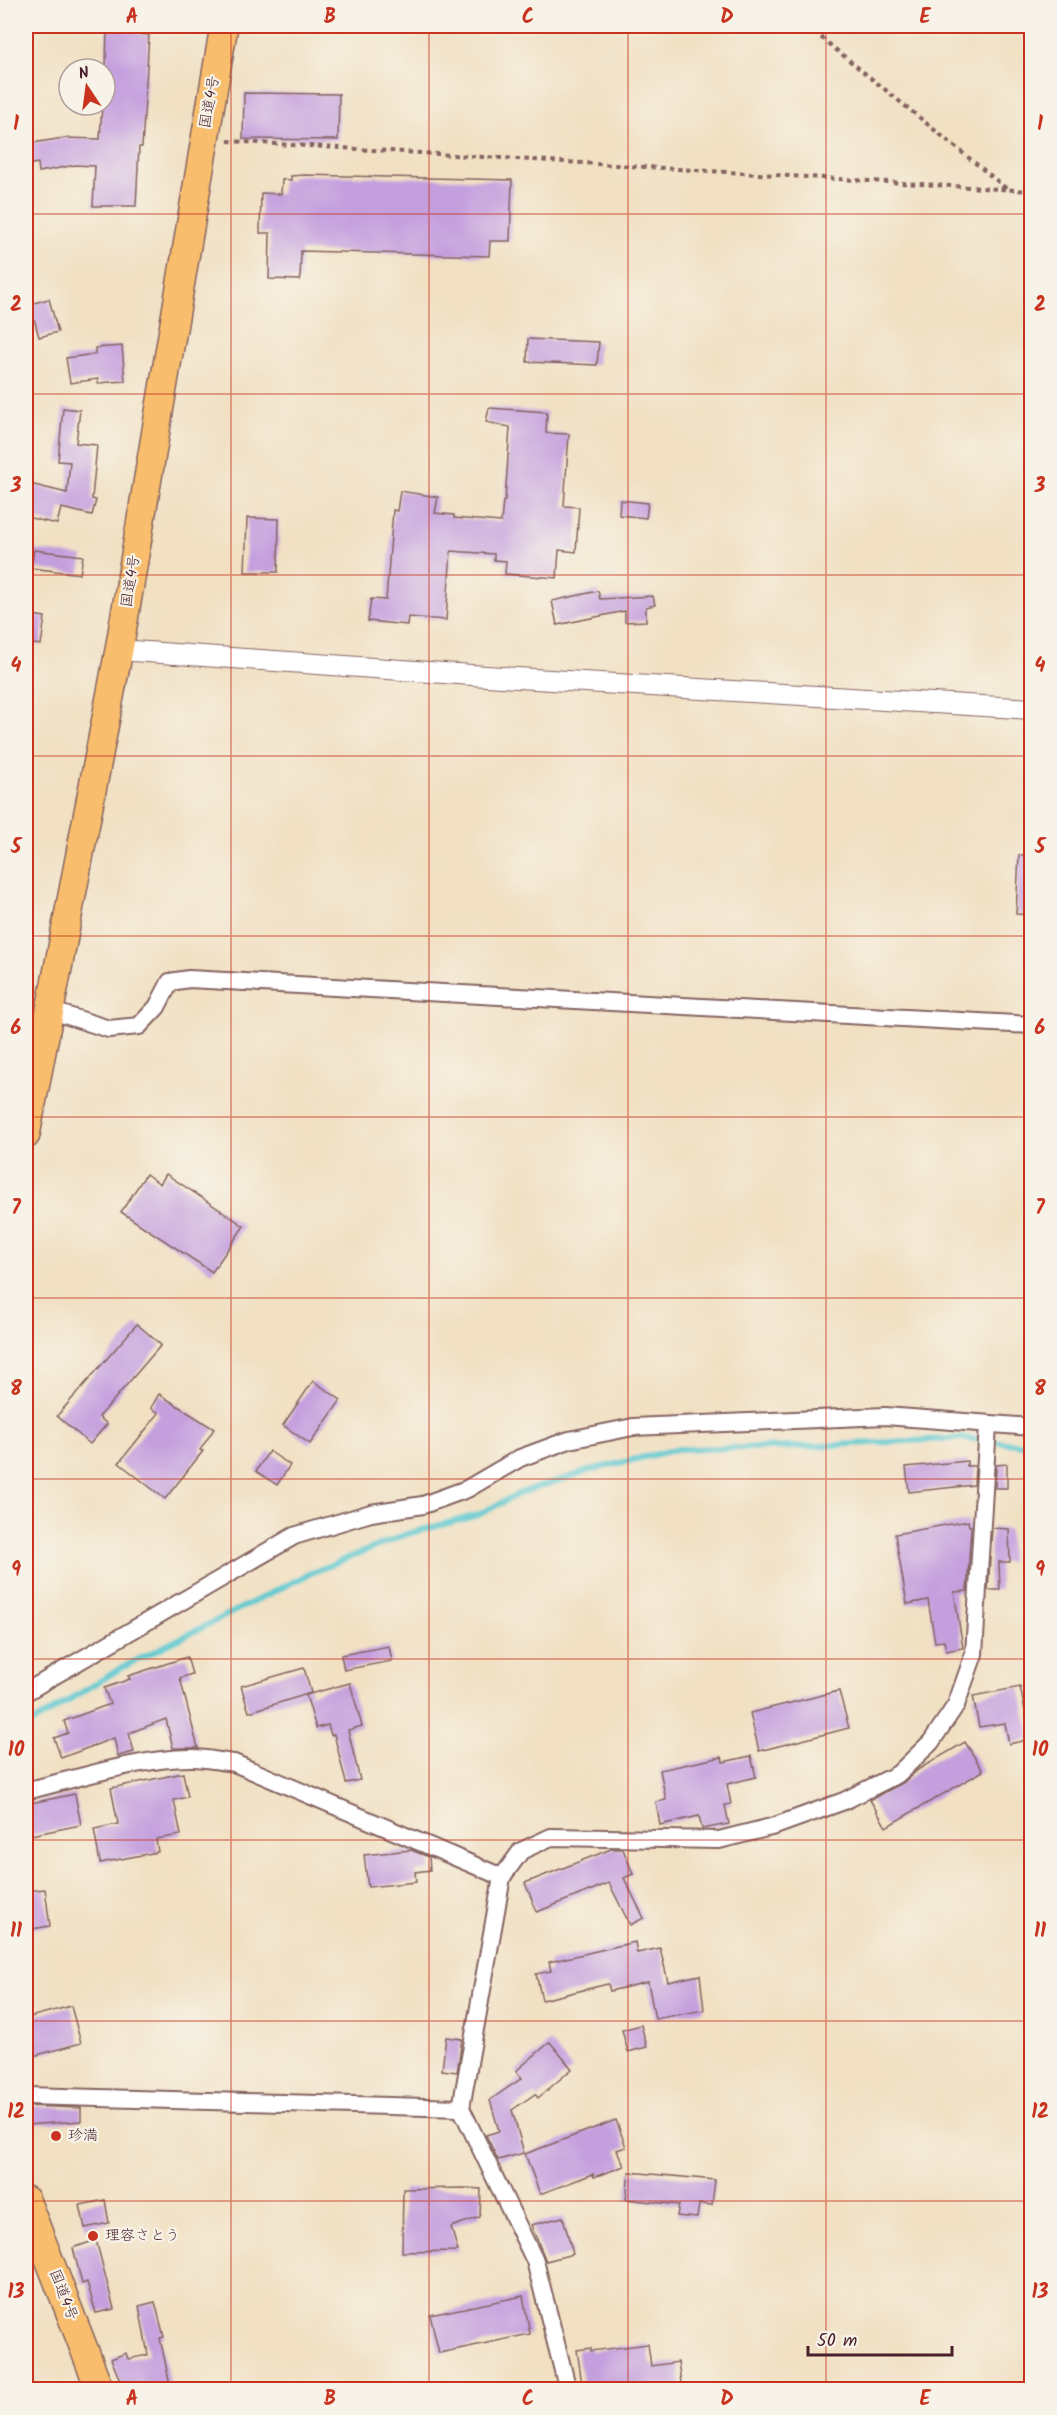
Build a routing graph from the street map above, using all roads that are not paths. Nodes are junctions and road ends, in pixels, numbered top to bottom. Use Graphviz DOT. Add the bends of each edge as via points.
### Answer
graph roads {
  1 [pos="224,26"];
  2 [pos="119,650"];
  3 [pos="1032,709"];
  4 [pos="49,1010"];
  5 [pos="1032,1025"];
  6 [pos="26,1135"];
  7 [pos="1032,1427"];
  8 [pos="988,1429"];
  9 [pos="26,1692"];
  10 [pos="26,1791"];
  11 [pos="502,1877"];
  12 [pos="26,2096"];
  13 [pos="461,2108"];
  14 [pos="26,2200"];
  15 [pos="100,2390"];
  16 [pos="568,2390"];
  1 -- 2 [label="highway, 国道4号"];
  2 -- 3 [label="street"];
  2 -- 4 [label="highway, 国道4号"];
  4 -- 5 [label="street" via="109,1029 139,1026 157,1007 170,982 189,979"];
  4 -- 6 [label="highway, 国道4号"];
  7 -- 8 [label="street"];
  8 -- 9 [label="street" via="885,1416 633,1427 569,1440 520,1458 467,1489 434,1501 371,1513 294,1536"];
  8 -- 11 [label="street" via="974,1654 956,1705 931,1742 898,1774 844,1801 776,1826 719,1840 551,1837 521,1851"];
  10 -- 11 [label="street" via="174,1759 234,1764"];
  11 -- 13 [label="street"];
  12 -- 13 [label="street"];
  13 -- 16 [label="street" via="535,2261"];
  14 -- 15 [label="highway, 国道4号"];
}
